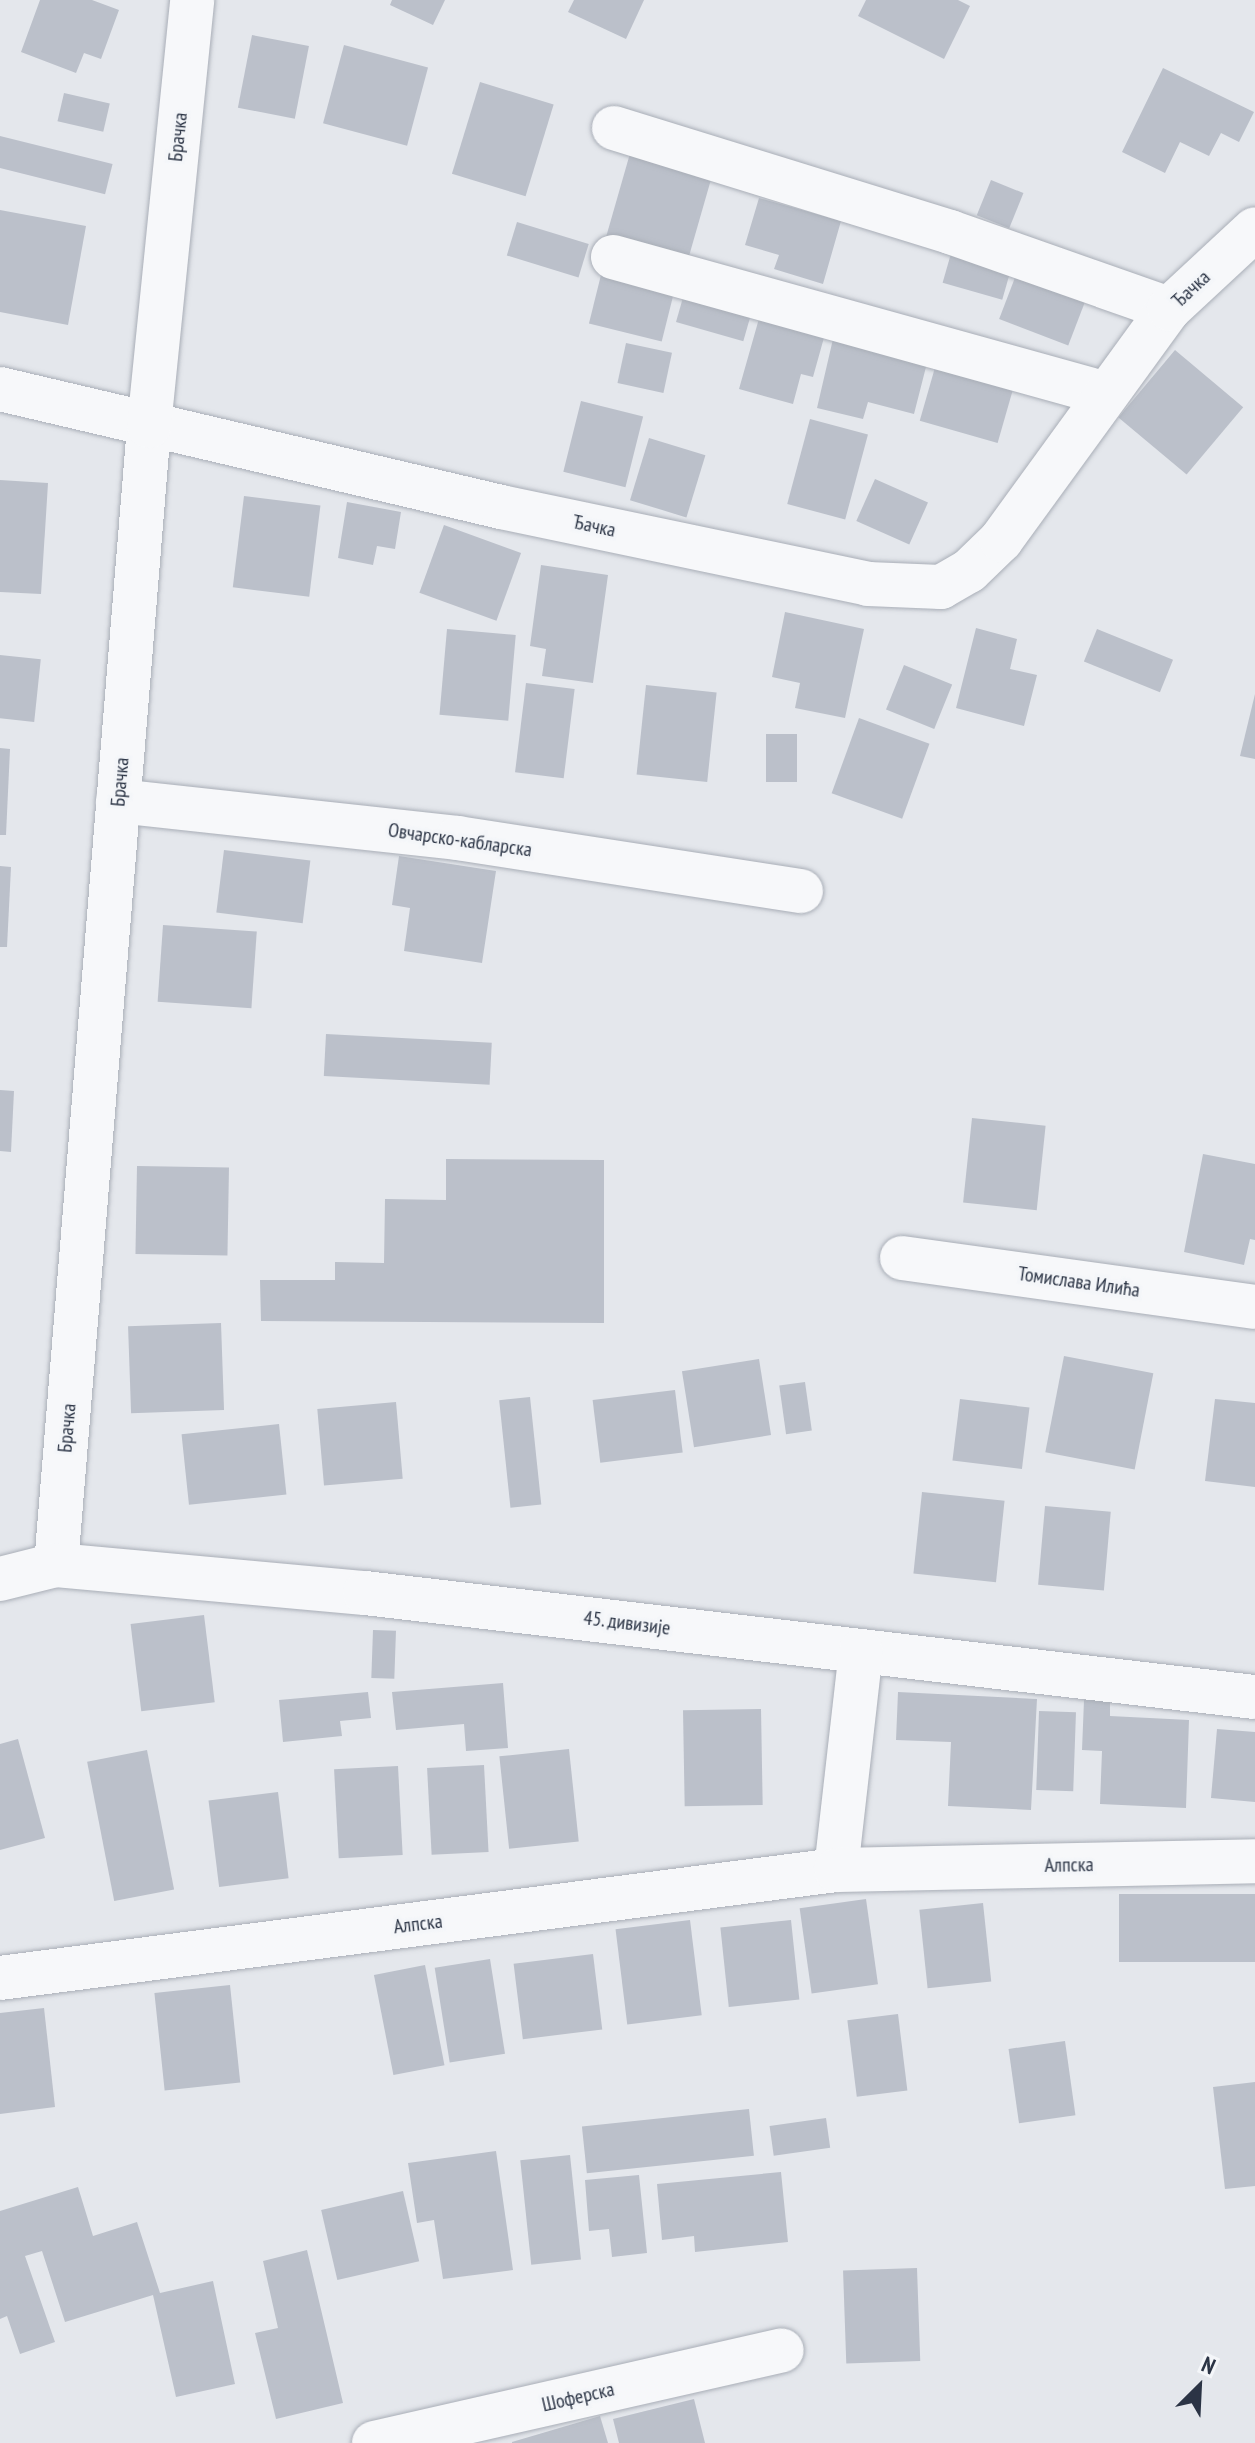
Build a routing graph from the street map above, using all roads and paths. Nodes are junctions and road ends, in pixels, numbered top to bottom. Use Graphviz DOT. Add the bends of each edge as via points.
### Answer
graph roads {
  1 [pos="192,0"];
  2 [pos="614,128"];
  3 [pos="1255,229"];
  4 [pos="613,257"];
  5 [pos="1169,309"];
  6 [pos="0,389"];
  7 [pos="1103,393"];
  8 [pos="149,426"];
  9 [pos="118,801"];
  10 [pos="801,891"];
  11 [pos="902,1258"];
  12 [pos="1255,1307"];
  13 [pos="56,1565"];
  14 [pos="0,1579"];
  15 [pos="861,1651"];
  16 [pos="1255,1697"];
  17 [pos="1255,1861"];
  18 [pos="836,1870"];
  19 [pos="0,1978"];
  20 [pos="782,2350"];
  21 [pos="374,2443"];
  1 -- 8 [label="street, Брачка"];
  2 -- 5 [label="street" via="950,232"];
  3 -- 5 [label="street, Ђачка"];
  4 -- 7 [label="street"];
  5 -- 7 [label="street, Ђачка"];
  6 -- 8 [label="street, Ђачка"];
  7 -- 8 [label="street, Ђачка" via="1001,540 969,571 941,587 907,589 501,507"];
  8 -- 9 [label="street, Брачка"];
  9 -- 10 [label="street, Овчарско-кабларска" via="458,838"];
  9 -- 13 [label="street, Брачка"];
  11 -- 12 [label="street, Томислава Илића"];
  13 -- 14 [label="street, 45. дивизије"];
  13 -- 15 [label="street, 45. дивизије" via="365,1593"];
  15 -- 16 [label="street, 45. дивизије"];
  15 -- 18 [label="street"];
  17 -- 18 [label="street, Алпска"];
  18 -- 19 [label="street, Алпска"];
  20 -- 21 [label="street, Шоферска"];
}
